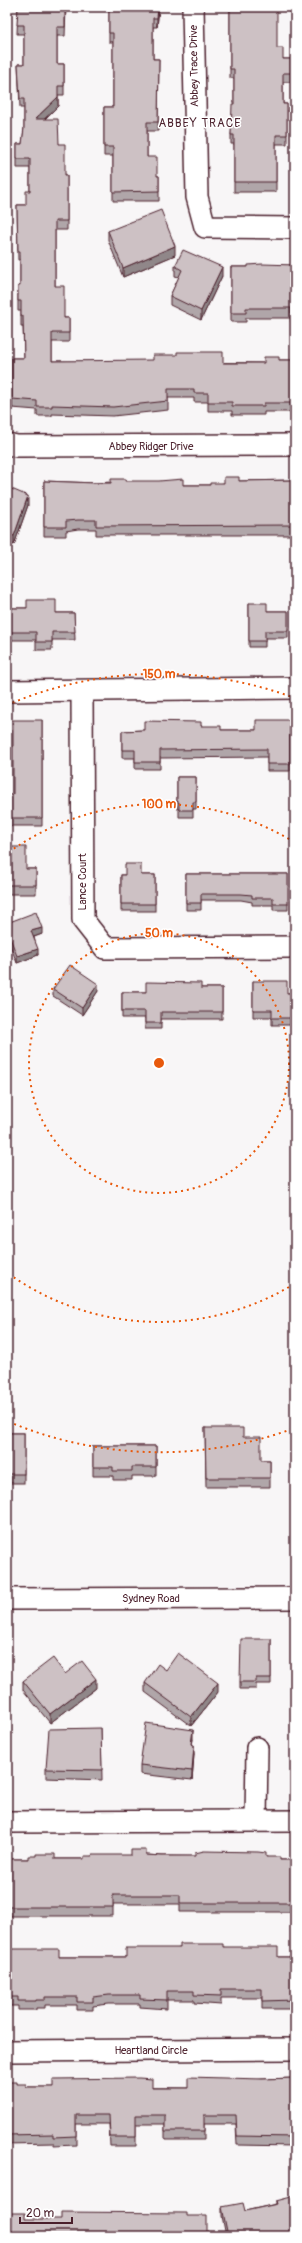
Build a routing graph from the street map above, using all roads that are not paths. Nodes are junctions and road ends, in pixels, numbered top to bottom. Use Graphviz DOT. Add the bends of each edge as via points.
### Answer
graph roads {
  1 [pos="193,7"];
  2 [pos="295,228"];
  3 [pos="7,444"];
  4 [pos="295,445"];
  5 [pos="295,688"];
  6 [pos="7,691"];
  7 [pos="82,691"];
  8 [pos="295,947"];
  9 [pos="295,1598"];
  10 [pos="7,1599"];
  11 [pos="257,1748"];
  12 [pos="256,1821"];
  13 [pos="295,1821"];
  14 [pos="7,1822"];
  15 [pos="295,2049"];
  16 [pos="7,2051"];
  1 -- 2 [label="street, Abbey Trace Drive" via="197,197 205,227"];
  3 -- 4 [label="street, Abbey Ridger Drive"];
  5 -- 7 [label="street"];
  6 -- 7 [label="street"];
  7 -- 8 [label="street, Lance Court" via="82,920 105,948"];
  9 -- 10 [label="street, Sydney Road"];
  11 -- 12 [label="street"];
  12 -- 13 [label="street"];
  12 -- 14 [label="street"];
  15 -- 16 [label="street, Heartland Circle"];
}
